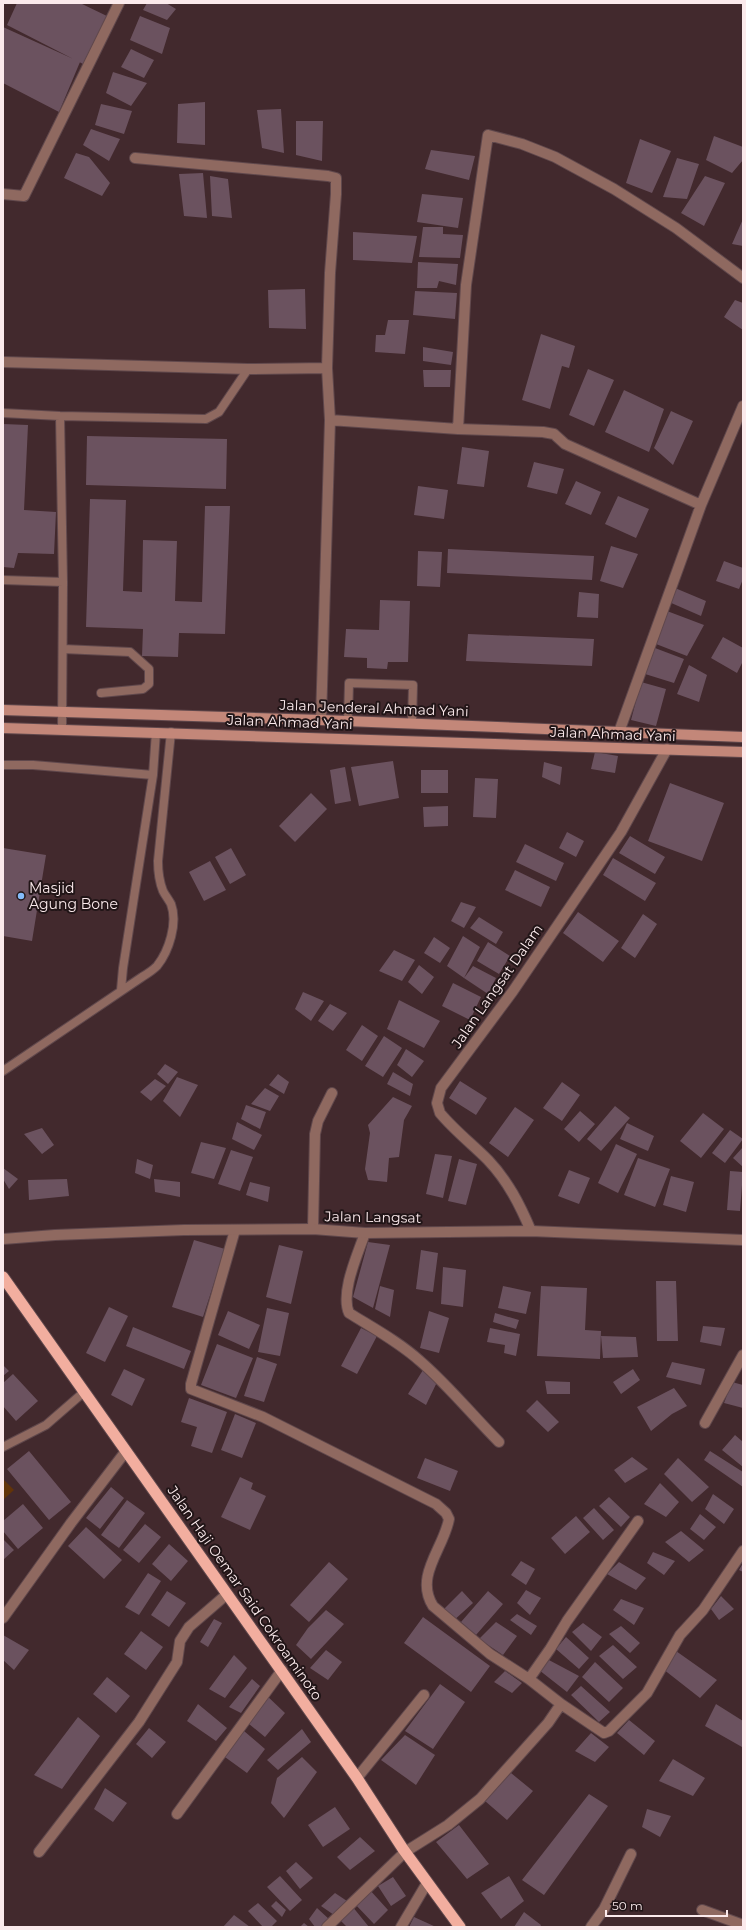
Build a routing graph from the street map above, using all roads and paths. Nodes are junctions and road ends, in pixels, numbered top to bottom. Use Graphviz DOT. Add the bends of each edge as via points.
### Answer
graph roads {
  1 [pos="119,3"];
  2 [pos="135,158"];
  3 [pos="3,194"];
  4 [pos="743,278"];
  5 [pos="3,362"];
  6 [pos="327,368"];
  7 [pos="248,369"];
  8 [pos="742,410"];
  9 [pos="3,413"];
  10 [pos="60,416"];
  11 [pos="330,420"];
  12 [pos="458,429"];
  13 [pos="701,505"];
  14 [pos="3,580"];
  15 [pos="63,582"];
  16 [pos="63,649"];
  17 [pos="101,693"];
  18 [pos="3,710"];
  19 [pos="62,711"];
  20 [pos="101,712"];
  21 [pos="321,720"];
  22 [pos="348,721"];
  23 [pos="412,723"];
  24 [pos="3,728"];
  25 [pos="62,730"];
  26 [pos="100,731"];
  27 [pos="156,732"];
  28 [pos="171,732"];
  29 [pos="619,732"];
  30 [pos="743,736"];
  31 [pos="667,749"];
  32 [pos="743,752"];
  33 [pos="3,765"];
  34 [pos="153,775"];
  35 [pos="121,990"];
  36 [pos="3,1071"];
  37 [pos="332,1093"];
  38 [pos="313,1229"];
  39 [pos="235,1230"];
  40 [pos="531,1231"];
  41 [pos="365,1233"];
  42 [pos="3,1239"];
  43 [pos="743,1240"];
  44 [pos="3,1277"];
  45 [pos="743,1355"];
  46 [pos="84,1392"];
  47 [pos="705,1424"];
  48 [pos="499,1442"];
  49 [pos="3,1448"];
  50 [pos="126,1451"];
  51 [pos="638,1521"];
  52 [pos="743,1552"];
  53 [pos="226,1595"];
  54 [pos="3,1618"];
  55 [pos="282,1670"];
  56 [pos="529,1679"];
  57 [pos="424,1695"];
  58 [pos="561,1704"];
  59 [pos="357,1778"];
  60 [pos="177,1814"];
  61 [pos="39,1852"];
  62 [pos="405,1852"];
  63 [pos="631,1854"];
  64 [pos="426,1883"];
  65 [pos="702,1910"];
  66 [pos="743,1924"];
  67 [pos="327,1927"];
  68 [pos="401,1927"];
  69 [pos="460,1927"];
  70 [pos="590,1927"];
  1 -- 3 [label="street" via="24,196"];
  2 -- 6 [label="street" via="336,178"];
  4 -- 12 [label="street" via="676,228 614,189 555,157 522,144 488,135 466,285"];
  5 -- 7 [label="street"];
  6 -- 7 [label="street"];
  6 -- 11 [label="street"];
  7 -- 10 [label="lane" via="219,412 206,419"];
  8 -- 13 [label="street"];
  9 -- 10 [label="lane"];
  10 -- 15 [label="lane"];
  11 -- 12 [label="street"];
  11 -- 21 [label="street"];
  12 -- 13 [label="street" via="554,434 565,444"];
  13 -- 29 [label="street"];
  14 -- 15 [label="lane"];
  15 -- 16 [label="lane"];
  16 -- 17 [label="lane" via="130,652 149,669 149,684 143,689"];
  16 -- 19 [label="lane"];
  18 -- 19 [label="main road, Jalan Jenderal Ahmad Yani"];
  19 -- 20 [label="main road, Jalan Jenderal Ahmad Yani"];
  19 -- 25 [label="lane"];
  20 -- 21 [label="main road, Jalan Jenderal Ahmad Yani"];
  20 -- 26 [label="main road"];
  21 -- 22 [label="main road, Jalan Jenderal Ahmad Yani"];
  22 -- 23 [label="main road, Jalan Jenderal Ahmad Yani"];
  22 -- 23 [label="lane" via="349,683 413,685"];
  23 -- 29 [label="main road, Jalan Jenderal Ahmad Yani"];
  24 -- 25 [label="main road, Jalan Ahmad Yani"];
  25 -- 26 [label="main road, Jalan Ahmad Yani"];
  26 -- 27 [label="main road, Jalan Ahmad Yani"];
  27 -- 28 [label="main road, Jalan Ahmad Yani"];
  27 -- 34 [label="lane"];
  28 -- 31 [label="main road, Jalan Ahmad Yani"];
  28 -- 35 [label="lane" via="158,876 171,904 173,927 165,953 156,966"];
  29 -- 30 [label="main road, Jalan Jenderal Ahmad Yani"];
  31 -- 32 [label="main road, Jalan Ahmad Yani"];
  31 -- 40 [label="street, Jalan Langsat Dalam" via="621,832 513,991 438,1095 440,1113 500,1174 517,1198"];
  33 -- 34 [label="lane"];
  34 -- 35 [label="lane"];
  35 -- 36 [label="lane"];
  37 -- 38 [label="street" via="318,1121 315,1134"];
  38 -- 39 [label="street, Jalan Langsat"];
  38 -- 41 [label="street, Jalan Langsat"];
  39 -- 42 [label="street, Jalan Langsat"];
  39 -- 56 [label="street" via="190,1384 191,1389 263,1417 436,1504 449,1519 427,1579 429,1600 438,1612 490,1654"];
  40 -- 41 [label="street, Jalan Langsat"];
  40 -- 43 [label="street, Jalan Langsat"];
  41 -- 48 [label="street" via="347,1292 346,1306 350,1313 419,1360"];
  44 -- 46 [label="highway, Jalan Haji Oemar Said Cokroaminoto"];
  45 -- 47 [label="street"];
  46 -- 49 [label="lane" via="46,1425"];
  46 -- 50 [label="highway, Jalan Haji Oemar Said Cokroaminoto"];
  50 -- 53 [label="highway, Jalan Haji Oemar Said Cokroaminoto"];
  50 -- 54 [label="street"];
  51 -- 56 [label="street"];
  52 -- 58 [label="street" via="703,1610 680,1636 647,1693 609,1731 604,1733"];
  53 -- 55 [label="highway, Jalan Haji Oemar Said Cokroaminoto"];
  53 -- 61 [label="street" via="189,1627 180,1641 177,1662 139,1722"];
  55 -- 59 [label="highway, Jalan Haji Oemar Said Cokroaminoto"];
  55 -- 60 [label="street"];
  56 -- 58 [label="street"];
  57 -- 59 [label="street"];
  58 -- 62 [label="street" via="548,1723 480,1799 448,1825"];
  59 -- 62 [label="highway, Jalan Haji Oemar Said Cokroaminoto"];
  62 -- 64 [label="highway, Jalan Haji Oemar Said Cokroaminoto"];
  62 -- 67 [label="street"];
  63 -- 70 [label="street" via="604,1909"];
  64 -- 68 [label="street"];
  64 -- 69 [label="highway, Jalan Haji Oemar Said Cokroaminoto"];
  65 -- 66 [label="street"];
}
